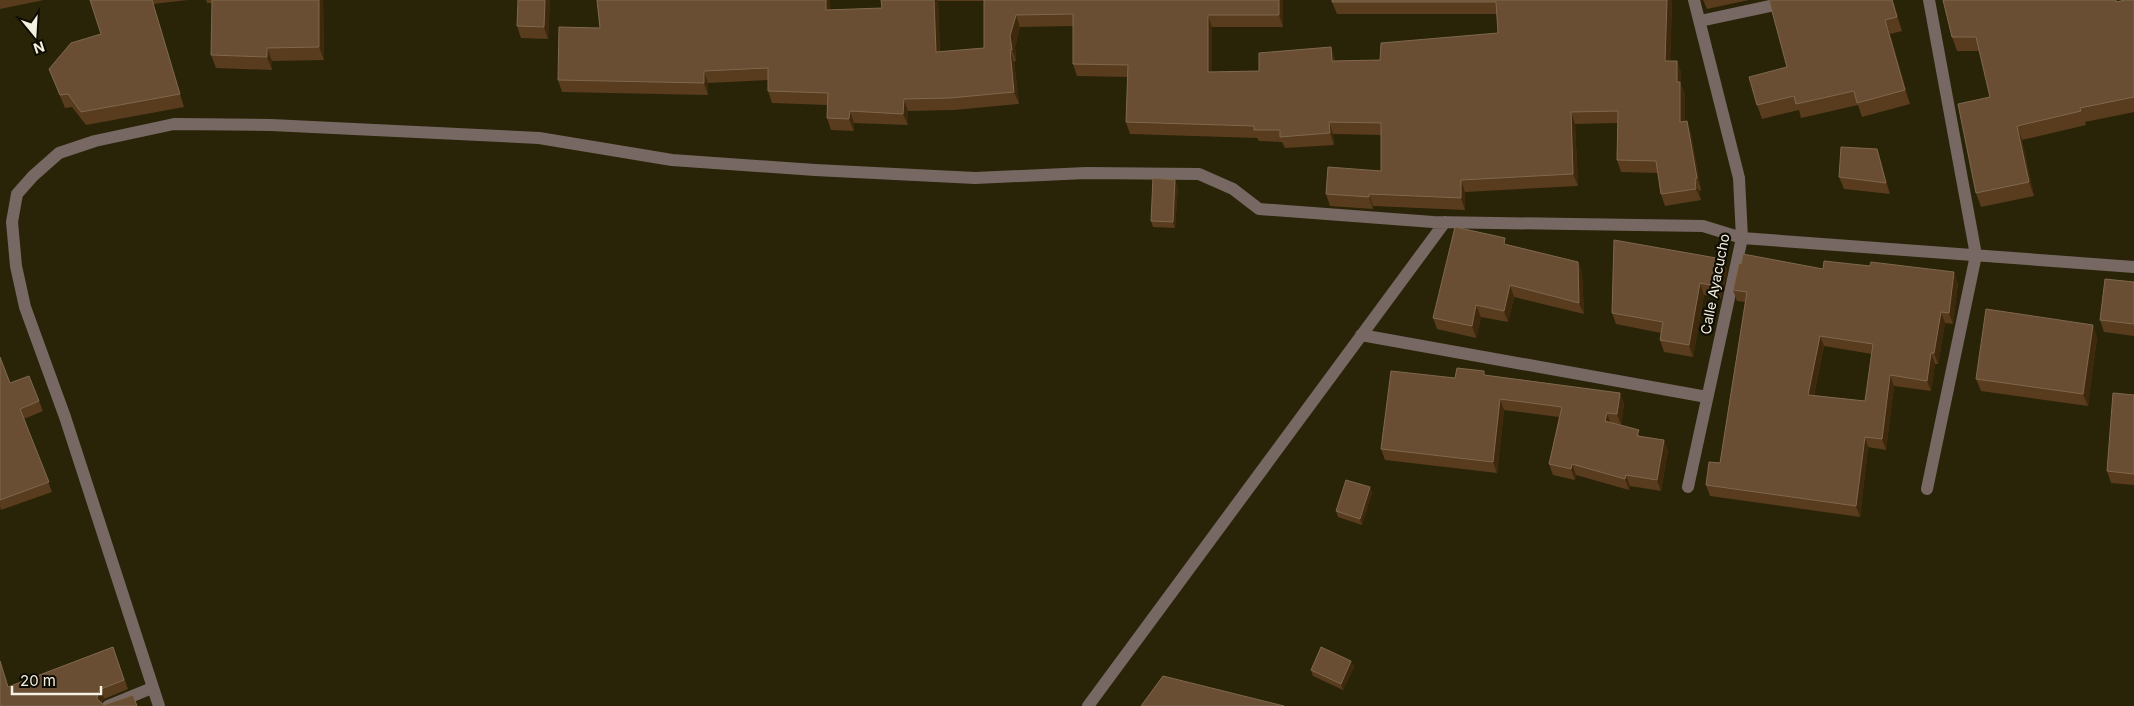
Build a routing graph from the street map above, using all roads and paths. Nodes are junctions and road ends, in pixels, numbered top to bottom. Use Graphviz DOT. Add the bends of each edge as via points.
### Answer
graph roads {
  1 [pos="1694,0"];
  2 [pos="1798,0"];
  3 [pos="1929,0"];
  4 [pos="1700,21"];
  5 [pos="1445,222"];
  6 [pos="1742,238"];
  7 [pos="1976,255"];
  8 [pos="2134,267"];
  9 [pos="1361,335"];
  10 [pos="1707,397"];
  11 [pos="1688,487"];
  12 [pos="1927,489"];
  13 [pos="152,688"];
  14 [pos="108,706"];
  15 [pos="158,706"];
  16 [pos="1088,706"];
  1 -- 4 [label="street, Calle Ayacucho"];
  2 -- 4 [label="street"];
  3 -- 7 [label="street"];
  4 -- 6 [label="street, Calle Ayacucho" via="1739,178"];
  5 -- 6 [label="street" via="1703,226"];
  5 -- 9 [label="street"];
  5 -- 13 [label="street" via="1259,209 1233,189 1199,174 1086,173 976,178 815,170 672,160 539,138 271,125 174,124 95,141 60,153 16,194 12,222 16,266 25,307 65,417"];
  6 -- 7 [label="street"];
  6 -- 10 [label="street, Calle Ayacucho"];
  7 -- 8 [label="street"];
  7 -- 12 [label="street"];
  9 -- 10 [label="street"];
  9 -- 16 [label="street"];
  10 -- 11 [label="street, Calle Ayacucho"];
  13 -- 14 [label="street"];
  13 -- 15 [label="street"];
}
